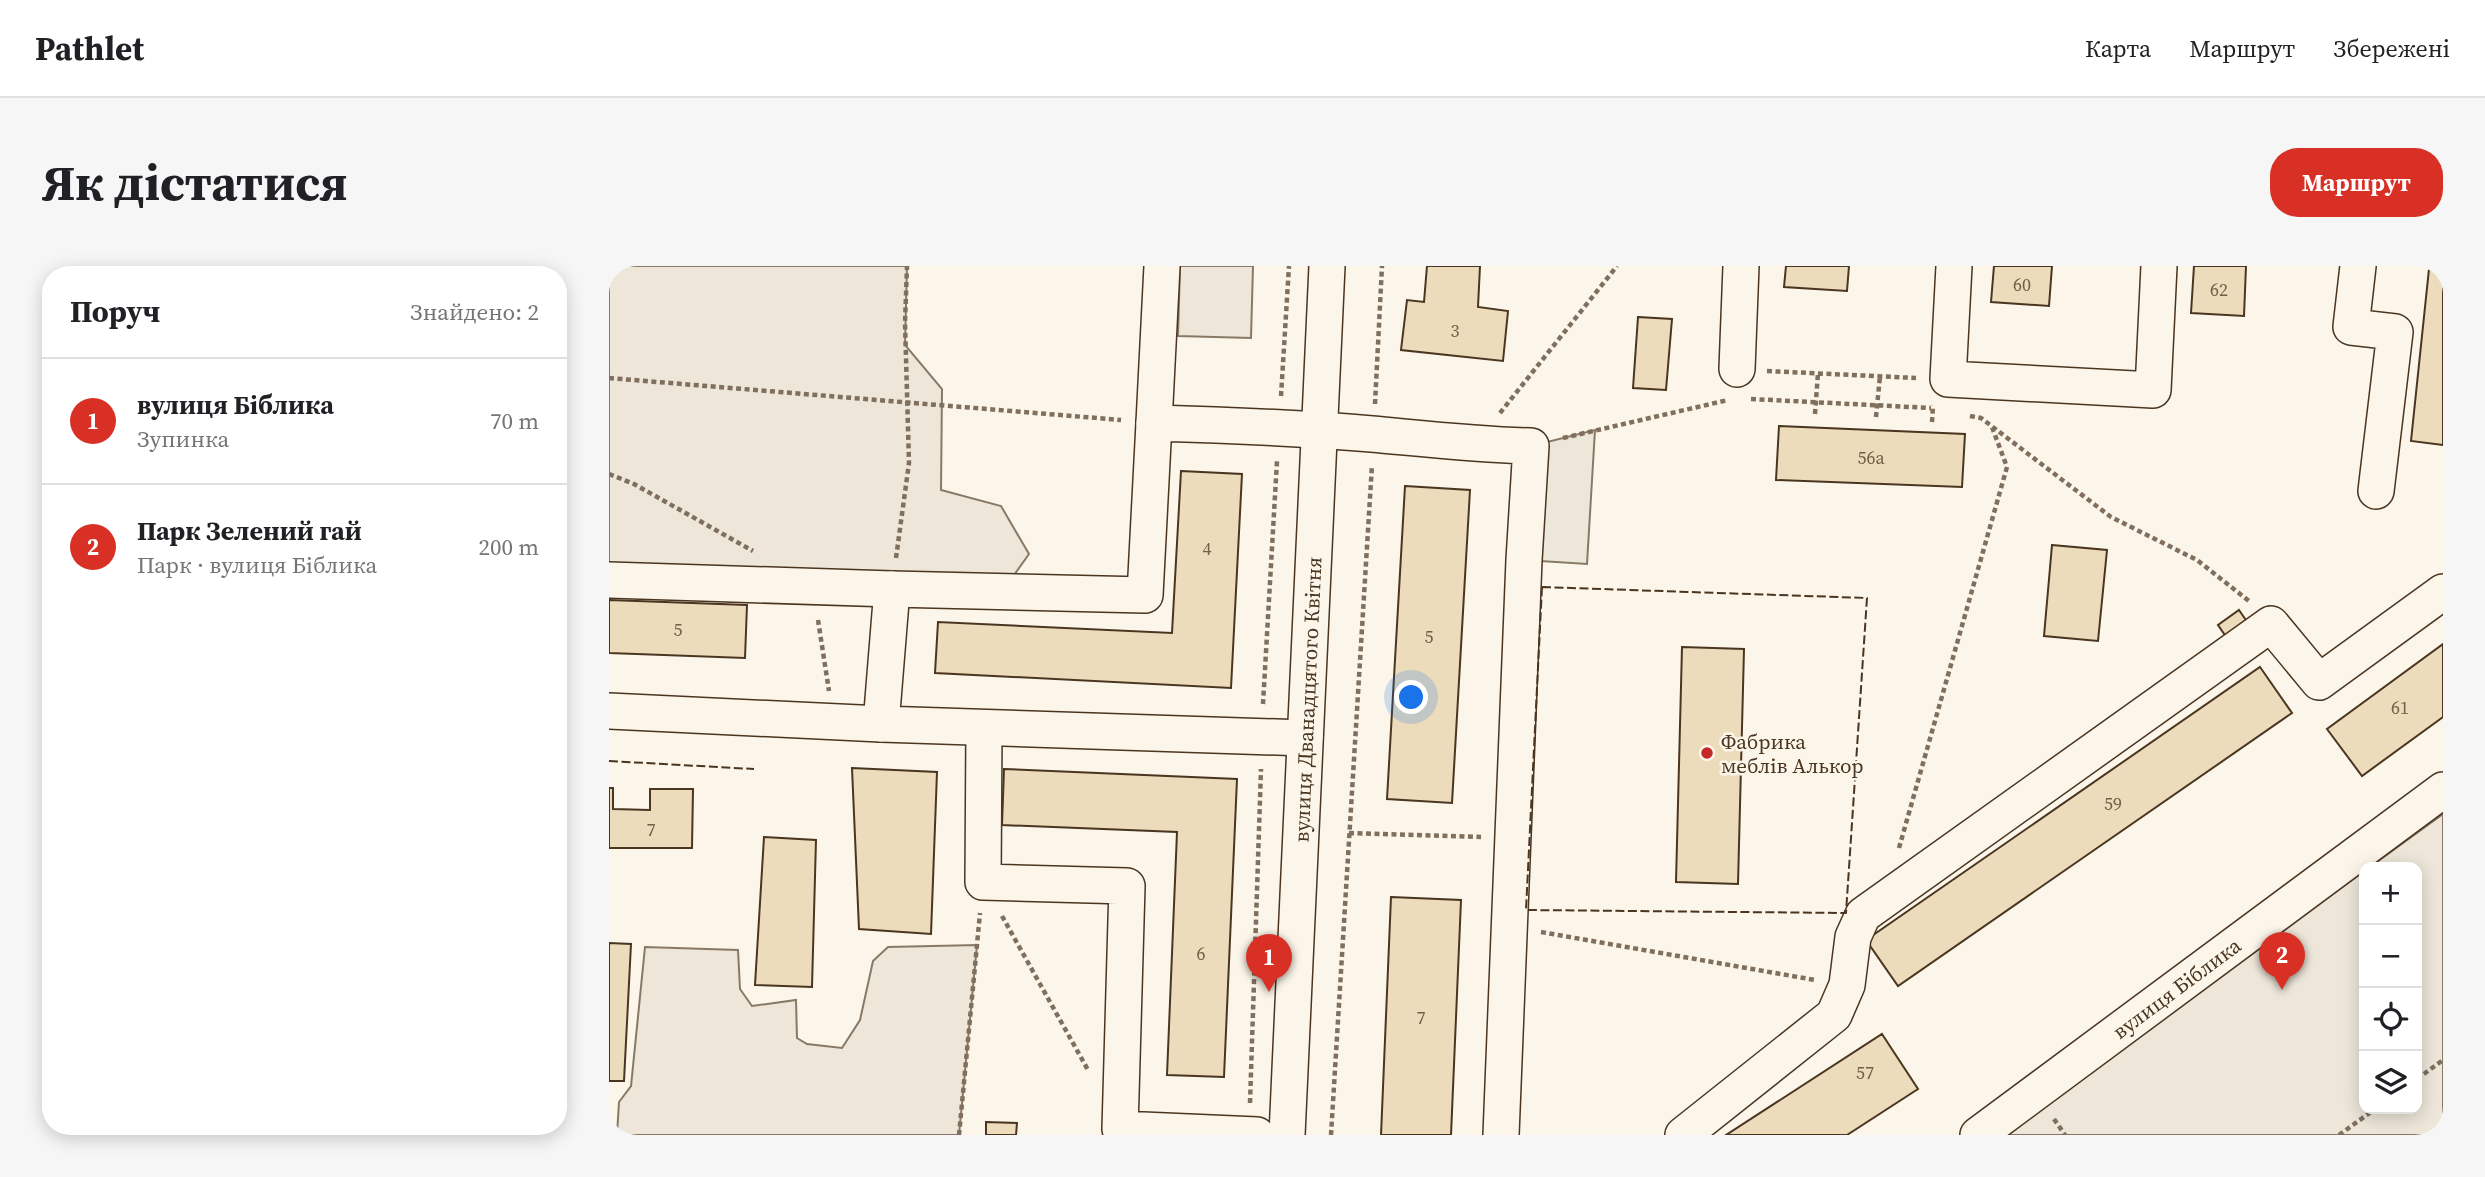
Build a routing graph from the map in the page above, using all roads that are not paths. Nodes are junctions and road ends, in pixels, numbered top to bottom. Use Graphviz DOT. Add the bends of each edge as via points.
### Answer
graph roads {
  1 [pos="1162,266"];
  2 [pos="1327,266"];
  3 [pos="1741,266"];
  4 [pos="1954,266"];
  5 [pos="2159,266"];
  6 [pos="2358,266"];
  7 [pos="1736,384"];
  8 [pos="1154,422"];
  9 [pos="1319,430"];
  10 [pos="2376,491"];
  11 [pos="609,580"];
  12 [pos="892,589"];
  13 [pos="2443,592"];
  14 [pos="609,711"];
  15 [pos="881,724"];
  16 [pos="983,728"];
  17 [pos="1305,738"];
  18 [pos="2443,790"];
  19 [pos="1120,1132"];
  20 [pos="1249,1135"];
  21 [pos="1257,1135"];
  22 [pos="1287,1135"];
  23 [pos="1501,1135"];
  24 [pos="1683,1135"];
  25 [pos="1978,1135"];
  1 -- 8 [label="street"];
  2 -- 9 [label="street, вулиця Дванадцятого Квітня"];
  3 -- 7 [label="street"];
  4 -- 5 [label="street" via="1947,395 2153,390"];
  6 -- 10 [label="street" via="2351,327 2395,332"];
  8 -- 9 [label="street"];
  8 -- 12 [label="street" via="1145,595"];
  9 -- 17 [label="street, вулиця Дванадцятого Квітня"];
  9 -- 23 [label="street" via="1531,446"];
  11 -- 12 [label="street"];
  12 -- 15 [label="street"];
  13 -- 24 [label="street" via="2319,682 2271,624 1863,915 1853,937 1847,985 1834,1015"];
  14 -- 15 [label="street"];
  15 -- 16 [label="street"];
  16 -- 17 [label="street"];
  16 -- 19 [label="street" via="983,881 1127,886"];
  17 -- 22 [label="street, вулиця Дванадцятого Квітня"];
  18 -- 25 [label="street, вулиця Біблика"];
  19 -- 20 [label="street"];
  20 -- 21 [label="street"];
}
